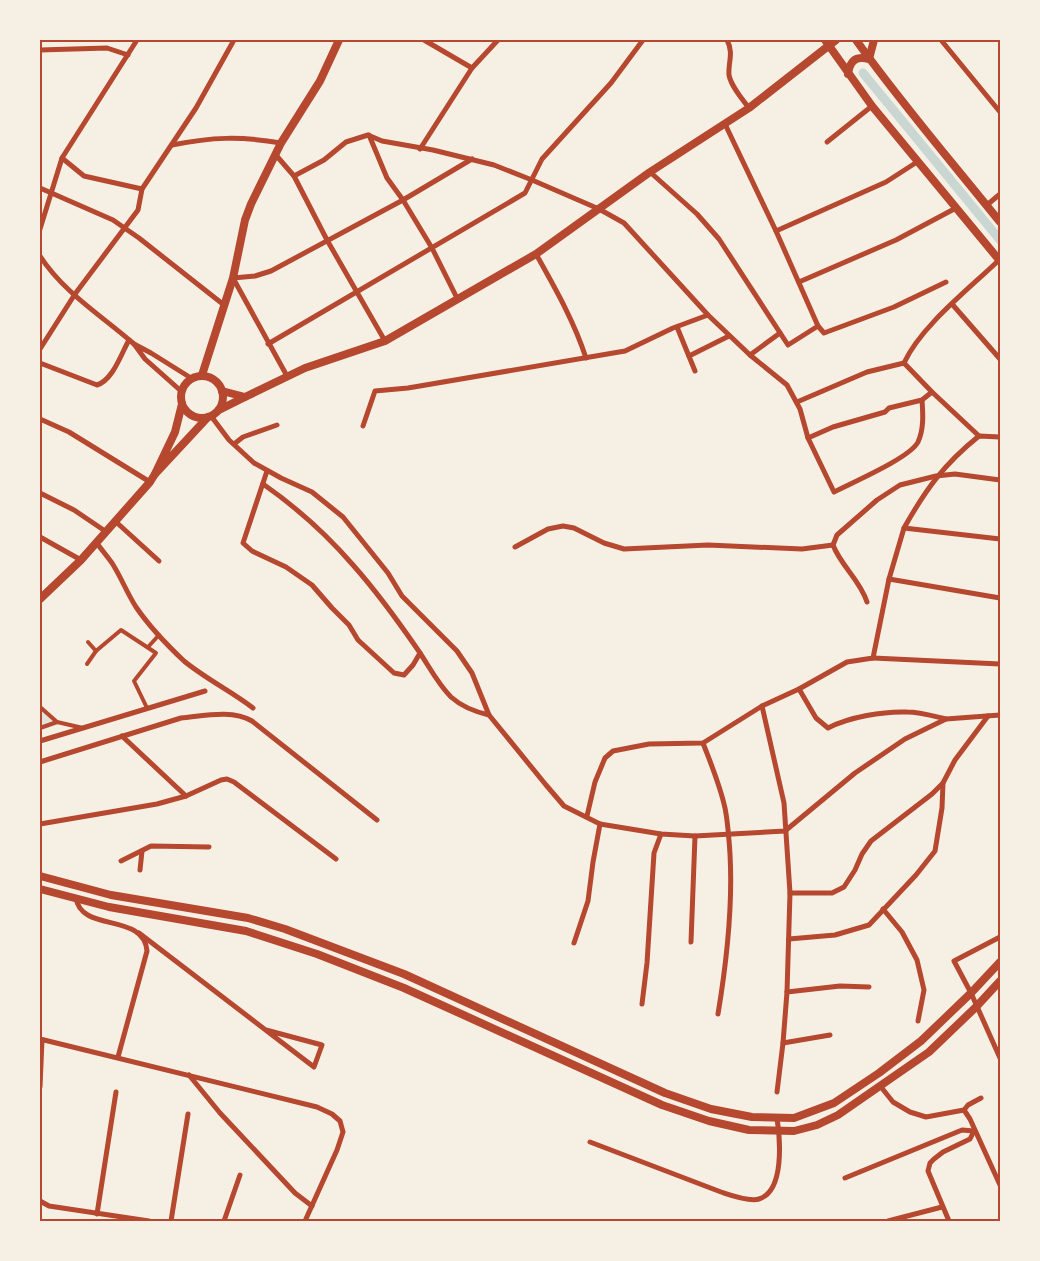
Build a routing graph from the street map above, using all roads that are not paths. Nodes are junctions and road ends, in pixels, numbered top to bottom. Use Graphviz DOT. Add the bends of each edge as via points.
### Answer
graph roads {
  1 [pos="109,40"];
  2 [pos="137,40"];
  3 [pos="234,40"];
  4 [pos="339,40"];
  5 [pos="424,40"];
  6 [pos="498,40"];
  7 [pos="643,40"];
  8 [pos="727,40"];
  9 [pos="836,40"];
  10 [pos="856,40"];
  11 [pos="874,40"];
  12 [pos="941,40"];
  13 [pos="827,43"];
  14 [pos="107,48"];
  15 [pos="40,50"];
  16 [pos="128,55"];
  17 [pos="869,59"];
  18 [pos="472,68"];
  19 [pos="848,74"];
  20 [pos="872,106"];
  21 [pos="749,108"];
  22 [pos="1000,112"];
  23 [pos="725,124"];
  24 [pos="368,135"];
  25 [pos="827,142"];
  26 [pos="281,144"];
  27 [pos="172,145"];
  28 [pos="420,149"];
  29 [pos="275,154"];
  30 [pos="62,158"];
  31 [pos="472,159"];
  32 [pos="917,162"];
  33 [pos="650,172"];
  34 [pos="294,176"];
  35 [pos="532,180"];
  36 [pos="40,188"];
  37 [pos="142,189"];
  38 [pos="1000,194"];
  39 [pos="52,195"];
  40 [pos="403,200"];
  41 [pos="987,206"];
  42 [pos="956,208"];
  43 [pos="599,209"];
  44 [pos="1000,222"];
  45 [pos="124,228"];
  46 [pos="40,229"];
  47 [pos="776,231"];
  48 [pos="327,240"];
  49 [pos="432,248"];
  50 [pos="536,254"];
  51 [pos="40,256"];
  52 [pos="1000,260"];
  53 [pos="233,278"];
  54 [pos="799,282"];
  55 [pos="946,282"];
  56 [pos="357,290"];
  57 [pos="75,294"];
  58 [pos="457,298"];
  59 [pos="952,304"];
  60 [pos="224,305"];
  61 [pos="708,315"];
  62 [pos="818,326"];
  63 [pos="677,327"];
  64 [pos="780,333"];
  65 [pos="729,336"];
  66 [pos="385,341"];
  67 [pos="131,342"];
  68 [pos="268,344"];
  69 [pos="40,349"];
  70 [pos="689,356"];
  71 [pos="750,356"];
  72 [pos="586,358"];
  73 [pos="1000,359"];
  74 [pos="40,363"];
  75 [pos="904,363"];
  76 [pos="695,371"];
  77 [pos="202,375"];
  78 [pos="287,376"];
  79 [pos="191,378"];
  80 [pos="181,391"];
  81 [pos="222,391"];
  82 [pos="932,392"];
  83 [pos="245,397"];
  84 [pos="922,400"];
  85 [pos="797,402"];
  86 [pos="182,404"];
  87 [pos="212,415"];
  88 [pos="40,419"];
  89 [pos="277,425"];
  90 [pos="363,426"];
  91 [pos="979,436"];
  92 [pos="1000,437"];
  93 [pos="808,438"];
  94 [pos="234,444"];
  95 [pos="267,471"];
  96 [pos="155,474"];
  97 [pos="936,476"];
  98 [pos="1000,480"];
  99 [pos="150,482"];
  100 [pos="263,484"];
  101 [pos="40,493"];
  102 [pos="115,521"];
  103 [pos="904,528"];
  104 [pos="105,531"];
  105 [pos="40,537"];
  106 [pos="1000,539"];
  107 [pos="96,542"];
  108 [pos="833,545"];
  109 [pos="515,547"];
  110 [pos="81,560"];
  111 [pos="159,560"];
  112 [pos="889,580"];
  113 [pos="1000,598"];
  114 [pos="40,599"];
  115 [pos="867,602"];
  116 [pos="159,635"];
  117 [pos="88,642"];
  118 [pos="148,648"];
  119 [pos="96,651"];
  120 [pos="420,652"];
  121 [pos="873,658"];
  122 [pos="86,664"];
  123 [pos="1000,664"];
  124 [pos="800,689"];
  125 [pos="205,691"];
  126 [pos="762,706"];
  127 [pos="40,707"];
  128 [pos="147,708"];
  129 [pos="253,708"];
  130 [pos="488,715"];
  131 [pos="1000,715"];
  132 [pos="988,716"];
  133 [pos="946,719"];
  134 [pos="57,722"];
  135 [pos="40,728"];
  136 [pos="83,728"];
  137 [pos="122,736"];
  138 [pos="40,741"];
  139 [pos="703,743"];
  140 [pos="40,762"];
  141 [pos="942,783"];
  142 [pos="186,796"];
  143 [pos="587,816"];
  144 [pos="378,820"];
  145 [pos="40,824"];
  146 [pos="600,824"];
  147 [pos="785,831"];
  148 [pos="661,834"];
  149 [pos="729,835"];
  150 [pos="695,836"];
  151 [pos="208,847"];
  152 [pos="142,851"];
  153 [pos="336,859"];
  154 [pos="121,861"];
  155 [pos="140,870"];
  156 [pos="40,876"];
  157 [pos="40,889"];
  158 [pos="790,893"];
  159 [pos="76,898"];
  160 [pos="883,909"];
  161 [pos="139,933"];
  162 [pos="1000,937"];
  163 [pos="789,938"];
  164 [pos="691,942"];
  165 [pos="574,943"];
  166 [pos="1000,962"];
  167 [pos="1000,981"];
  168 [pos="869,987"];
  169 [pos="786,992"];
  170 [pos="972,993"];
  171 [pos="642,1004"];
  172 [pos="976,1007"];
  173 [pos="718,1014"];
  174 [pos="918,1021"];
  175 [pos="266,1030"];
  176 [pos="830,1035"];
  177 [pos="41,1039"];
  178 [pos="783,1043"];
  179 [pos="118,1057"];
  180 [pos="1000,1058"];
  181 [pos="188,1075"];
  182 [pos="40,1087"];
  183 [pos="881,1087"];
  184 [pos="116,1092"];
  185 [pos="776,1092"];
  186 [pos="981,1098"];
  187 [pos="964,1110"];
  188 [pos="188,1114"];
  189 [pos="777,1118"];
  190 [pos="779,1130"];
  191 [pos="974,1131"];
  192 [pos="590,1142"];
  193 [pos="240,1175"];
  194 [pos="845,1178"];
  195 [pos="1000,1185"];
  196 [pos="40,1201"];
  197 [pos="312,1206"];
  198 [pos="942,1207"];
  199 [pos="98,1214"];
  200 [pos="149,1221"];
  201 [pos="172,1221"];
  202 [pos="224,1221"];
  203 [pos="304,1221"];
  204 [pos="888,1221"];
  205 [pos="949,1221"];
  1 -- 14 [label="street"];
  2 -- 16 [label="street"];
  3 -- 27 [label="street"];
  4 -- 26 [label="main road" via="320,80"];
  5 -- 18 [label="street"];
  6 -- 18 [label="street"];
  7 -- 35 [label="street" via="611,83 542,159"];
  8 -- 21 [label="street" via="731,47 729,76"];
  9 -- 13 [label="main road"];
  10 -- 17 [label="main road"];
  11 -- 17 [label="main road"];
  12 -- 22 [label="street"];
  13 -- 19 [label="main road"];
  13 -- 21 [label="main road"];
  14 -- 15 [label="street"];
  14 -- 16 [label="street"];
  16 -- 30 [label="street"];
  17 -- 19 [label="main road" via="854,59"];
  17 -- 41 [label="main road"];
  18 -- 28 [label="street"];
  19 -- 20 [label="main road"];
  20 -- 25 [label="street"];
  20 -- 32 [label="main road"];
  21 -- 23 [label="main road"];
  23 -- 33 [label="main road"];
  23 -- 47 [label="street"];
  24 -- 28 [label="street"];
  24 -- 34 [label="street" via="346,142 324,160"];
  24 -- 40 [label="street" via="387,178"];
  26 -- 27 [label="street" via="229,137"];
  26 -- 29 [label="main road"];
  27 -- 37 [label="street"];
  28 -- 31 [label="street"];
  29 -- 34 [label="street"];
  29 -- 53 [label="main road" via="245,220"];
  30 -- 37 [label="street" via="84,176"];
  30 -- 39 [label="street"];
  31 -- 35 [label="street"];
  31 -- 40 [label="street"];
  32 -- 42 [label="main road"];
  32 -- 47 [label="street" via="886,182"];
  33 -- 43 [label="main road"];
  33 -- 64 [label="street" via="697,214 719,239"];
  34 -- 48 [label="street"];
  35 -- 43 [label="street"];
  35 -- 49 [label="street" via="525,194"];
  36 -- 39 [label="street"];
  37 -- 45 [label="street" via="138,210"];
  38 -- 41 [label="street"];
  39 -- 45 [label="street" via="113,220"];
  39 -- 46 [label="street"];
  40 -- 48 [label="street"];
  40 -- 49 [label="street"];
  41 -- 44 [label="main road"];
  42 -- 52 [label="main road"];
  42 -- 54 [label="street" via="896,240"];
  43 -- 50 [label="main road"];
  43 -- 61 [label="street" via="624,223"];
  45 -- 57 [label="street"];
  45 -- 60 [label="street"];
  47 -- 54 [label="street"];
  48 -- 53 [label="street" via="271,272"];
  48 -- 56 [label="street"];
  49 -- 56 [label="street"];
  49 -- 58 [label="street"];
  50 -- 58 [label="main road"];
  50 -- 72 [label="street" via="564,304"];
  51 -- 57 [label="street"];
  52 -- 59 [label="street"];
  53 -- 60 [label="main road"];
  53 -- 68 [label="street"];
  54 -- 62 [label="street"];
  55 -- 62 [label="street" via="894,307 824,333"];
  56 -- 66 [label="street"];
  56 -- 68 [label="street"];
  57 -- 67 [label="street"];
  57 -- 69 [label="street"];
  58 -- 66 [label="main road"];
  59 -- 73 [label="street"];
  59 -- 75 [label="street" via="917,341"];
  60 -- 77 [label="main road"];
  61 -- 63 [label="street"];
  61 -- 65 [label="street"];
  62 -- 64 [label="street" via="788,345"];
  63 -- 70 [label="street"];
  63 -- 72 [label="street" via="625,351"];
  64 -- 71 [label="street"];
  65 -- 70 [label="street"];
  65 -- 71 [label="street"];
  66 -- 78 [label="main road"];
  67 -- 74 [label="street" via="103,383 97,384"];
  67 -- 79 [label="street"];
  67 -- 80 [label="street"];
  68 -- 78 [label="street"];
  70 -- 76 [label="street"];
  71 -- 85 [label="street" via="787,385"];
  72 -- 90 [label="street" via="375,391"];
  75 -- 82 [label="street"];
  75 -- 85 [label="street" via="867,372"];
  77 -- 79 [label="main road"];
  77 -- 81 [label="main road" via="215,380"];
  78 -- 83 [label="main road"];
  79 -- 80 [label="main road"];
  80 -- 86 [label="main road"];
  81 -- 83 [label="main road"];
  81 -- 87 [label="main road" via="223,399"];
  82 -- 84 [label="street"];
  82 -- 91 [label="street"];
  83 -- 87 [label="main road"];
  84 -- 93 [label="street" via="833,427"];
  84 -- 93 [label="street" via="923,423 917,444 904,456 834,492"];
  85 -- 93 [label="street"];
  86 -- 87 [label="main road" via="190,415"];
  86 -- 96 [label="main road" via="173,438"];
  87 -- 94 [label="street"];
  87 -- 96 [label="main road"];
  88 -- 99 [label="street" via="69,432"];
  89 -- 94 [label="street" via="243,437"];
  91 -- 92 [label="street"];
  91 -- 97 [label="street"];
  94 -- 95 [label="street"];
  95 -- 100 [label="street"];
  95 -- 130 [label="street" via="312,492 343,517 402,596 457,651 472,673"];
  96 -- 99 [label="main road"];
  97 -- 98 [label="street" via="955,474"];
  97 -- 103 [label="street"];
  97 -- 108 [label="street" via="900,485 877,500 837,535"];
  99 -- 102 [label="main road"];
  100 -- 120 [label="street" via="294,508 352,564"];
  100 -- 120 [label="street" via="243,543 312,585 350,625 358,640 394,673 404,675"];
  101 -- 104 [label="street"];
  102 -- 104 [label="main road"];
  102 -- 111 [label="street"];
  103 -- 106 [label="street"];
  103 -- 112 [label="street"];
  104 -- 107 [label="main road"];
  105 -- 110 [label="street"];
  107 -- 110 [label="main road"];
  107 -- 116 [label="street" via="113,564 137,608"];
  108 -- 109 [label="street" via="802,549 680,545 624,549 562,526 548,529"];
  108 -- 115 [label="street" via="837,557"];
  110 -- 114 [label="main road"];
  112 -- 113 [label="street"];
  112 -- 121 [label="street"];
  116 -- 118 [label="street"];
  116 -- 129 [label="street" via="184,660"];
  117 -- 119 [label="street"];
  118 -- 119 [label="street" via="121,630"];
  118 -- 128 [label="street" via="156,653 134,681"];
  119 -- 122 [label="street"];
  120 -- 130 [label="street" via="437,681 452,698"];
  121 -- 123 [label="street"];
  121 -- 124 [label="street" via="847,662"];
  124 -- 126 [label="street"];
  124 -- 133 [label="street" via="816,718 828,728 873,714 908,712"];
  125 -- 128 [label="street"];
  126 -- 139 [label="street"];
  126 -- 147 [label="street" via="784,803"];
  127 -- 134 [label="street"];
  128 -- 136 [label="street"];
  130 -- 143 [label="street" via="564,806"];
  131 -- 132 [label="street"];
  132 -- 133 [label="street"];
  132 -- 141 [label="street" via="954,760"];
  133 -- 147 [label="street" via="905,739 855,773"];
  134 -- 135 [label="street"];
  134 -- 136 [label="street"];
  136 -- 138 [label="street"];
  137 -- 140 [label="street"];
  137 -- 142 [label="street"];
  137 -- 144 [label="street" via="181,718 238,715"];
  139 -- 143 [label="street" via="649,744 613,751 605,758 595,782"];
  139 -- 149 [label="street" via="716,777"];
  141 -- 158 [label="street" via="871,841 844,887 832,893"];
  141 -- 160 [label="street" via="942,808 934,851"];
  142 -- 145 [label="street"];
  142 -- 153 [label="street" via="221,780 230,780"];
  143 -- 146 [label="street"];
  146 -- 148 [label="street"];
  146 -- 165 [label="street" via="588,901"];
  147 -- 149 [label="street"];
  147 -- 158 [label="street"];
  148 -- 150 [label="street"];
  148 -- 171 [label="street" via="654,853"];
  149 -- 150 [label="street"];
  149 -- 173 [label="street" via="732,890"];
  150 -- 164 [label="street"];
  151 -- 152 [label="street" via="151,846"];
  152 -- 154 [label="street"];
  152 -- 155 [label="street"];
  156 -- 189 [label="main road" via="111,894 248,918 285,929 404,974 665,1093 711,1109"];
  157 -- 159 [label="main road"];
  158 -- 163 [label="street"];
  159 -- 161 [label="street" via="77,906 83,912"];
  159 -- 190 [label="main road" via="109,907 246,931 317,954 404,988 684,1113 749,1130"];
  160 -- 163 [label="street" via="868,926 835,935"];
  160 -- 174 [label="street" via="902,932 917,960 924,990"];
  161 -- 175 [label="street"];
  161 -- 179 [label="street" via="147,951"];
  162 -- 170 [label="street" via="954,961"];
  163 -- 169 [label="street"];
  166 -- 170 [label="main road"];
  167 -- 172 [label="main road"];
  168 -- 169 [label="street" via="840,986"];
  169 -- 178 [label="street"];
  170 -- 172 [label="street"];
  170 -- 189 [label="main road" via="921,1041 834,1103 794,1118"];
  172 -- 180 [label="street"];
  172 -- 183 [label="main road" via="929,1052"];
  175 -- 175 [label="street" via="293,1051 314,1067 322,1045"];
  176 -- 178 [label="street"];
  177 -- 179 [label="street"];
  177 -- 182 [label="street"];
  178 -- 185 [label="street"];
  179 -- 181 [label="street"];
  181 -- 197 [label="street" via="295,1193"];
  181 -- 197 [label="street" via="317,1107 340,1121 343,1132"];
  183 -- 187 [label="street" via="893,1102 926,1117"];
  183 -- 190 [label="main road" via="838,1116 818,1125 794,1131"];
  184 -- 199 [label="street"];
  186 -- 187 [label="street"];
  187 -- 191 [label="street"];
  188 -- 201 [label="street"];
  189 -- 190 [label="street"];
  190 -- 192 [label="street" via="781,1152 775,1184 758,1199 738,1198"];
  191 -- 194 [label="street" via="962,1130"];
  191 -- 195 [label="street"];
  191 -- 198 [label="street" via="970,1139 930,1163 928,1171"];
  193 -- 202 [label="street"];
  196 -- 199 [label="street" via="49,1206"];
  197 -- 203 [label="street"];
  198 -- 204 [label="street"];
  198 -- 205 [label="street"];
  199 -- 200 [label="street"];
}
